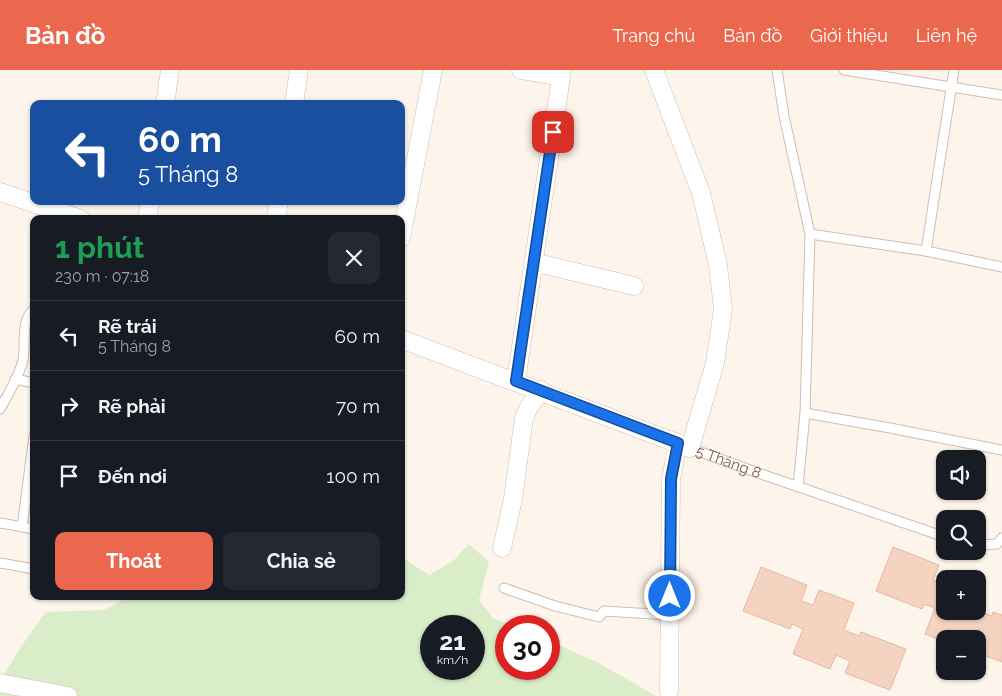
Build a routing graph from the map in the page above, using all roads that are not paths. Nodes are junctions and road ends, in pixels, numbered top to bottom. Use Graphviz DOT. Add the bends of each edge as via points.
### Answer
graph roads {
  1 [pos="170,70"];
  2 [pos="299,70"];
  3 [pos="433,70"];
  4 [pos="521,70"];
  5 [pos="654,70"];
  6 [pos="777,70"];
  7 [pos="844,70"];
  8 [pos="954,70"];
  9 [pos="562,73"];
  10 [pos="952,87"];
  11 [pos="1002,95"];
  12 [pos="166,100"];
  13 [pos="295,100"];
  14 [pos="0,192"];
  15 [pos="47,213"];
  16 [pos="405,217"];
  17 [pos="810,234"];
  18 [pos="926,251"];
  19 [pos="533,262"];
  20 [pos="1002,267"];
  21 [pos="634,286"];
  22 [pos="30,312"];
  23 [pos="405,340"];
  24 [pos="15,379"];
  25 [pos="516,381"];
  26 [pos="30,382"];
  27 [pos="541,390"];
  28 [pos="0,409"];
  29 [pos="805,413"];
  30 [pos="684,445"];
  31 [pos="1002,450"];
  32 [pos="30,466"];
  33 [pos="798,487"];
  34 [pos="0,524"];
  35 [pos="22,527"];
  36 [pos="30,528"];
  37 [pos="936,534"];
  38 [pos="1002,538"];
  39 [pos="986,545"];
  40 [pos="502,548"];
  41 [pos="0,563"];
  42 [pos="30,568"];
  43 [pos="504,588"];
  44 [pos="670,615"];
  45 [pos="0,683"];
  46 [pos="669,691"];
  47 [pos="68,696"];
  1 -- 12 [label="street"];
  2 -- 13 [label="street"];
  3 -- 16 [label="street"];
  4 -- 9 [label="street"];
  5 -- 30 [label="street" via="700,193 718,265 722,309 714,363"];
  6 -- 17 [label="lane"];
  7 -- 10 [label="lane"];
  8 -- 10 [label="lane"];
  9 -- 19 [label="street"];
  10 -- 11 [label="lane"];
  10 -- 18 [label="lane"];
  14 -- 15 [label="street"];
  17 -- 18 [label="lane"];
  17 -- 29 [label="lane"];
  18 -- 20 [label="lane"];
  19 -- 21 [label="street"];
  19 -- 25 [label="street"];
  22 -- 24 [label="lane" via="23,361"];
  23 -- 25 [label="street, 5 Tháng 8"];
  24 -- 26 [label="lane"];
  24 -- 28 [label="lane"];
  25 -- 27 [label="street, 5 Tháng 8"];
  27 -- 30 [label="street, 5 Tháng 8"];
  27 -- 40 [label="street" via="524,418 513,499"];
  29 -- 31 [label="lane"];
  29 -- 33 [label="lane"];
  30 -- 33 [label="lane, 5 Tháng 8"];
  30 -- 44 [label="street" via="671,479"];
  32 -- 35 [label="lane"];
  33 -- 37 [label="lane, 5 Tháng 8"];
  34 -- 35 [label="lane"];
  35 -- 36 [label="lane"];
  38 -- 39 [label="lane" via="997,544"];
  41 -- 42 [label="lane"];
  43 -- 44 [label="lane" via="599,617 604,611"];
  44 -- 46 [label="street"];
  45 -- 47 [label="street"];
}
